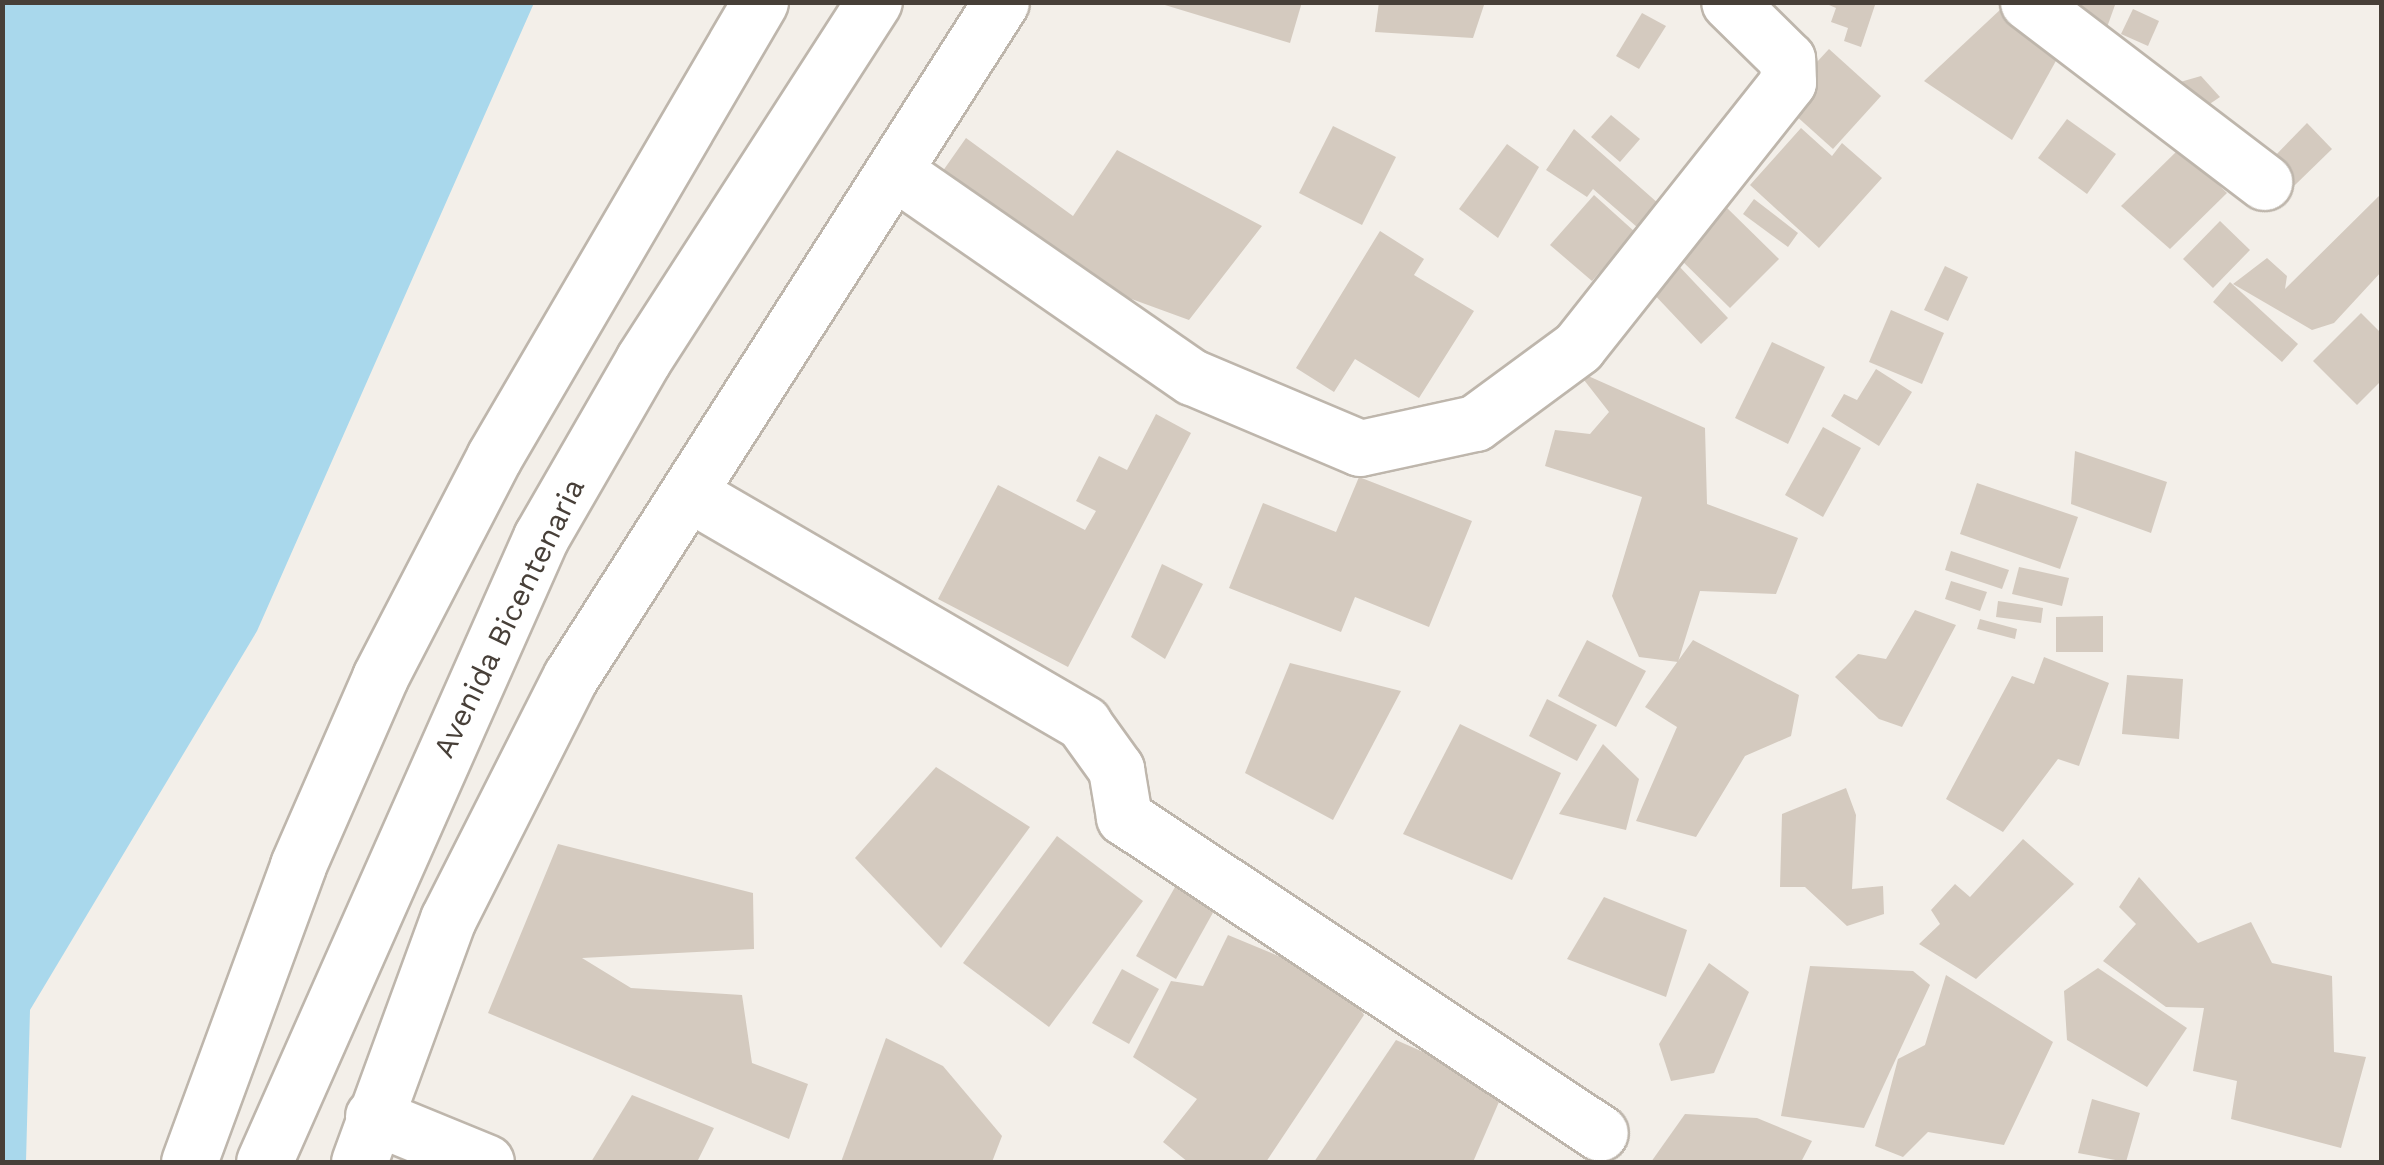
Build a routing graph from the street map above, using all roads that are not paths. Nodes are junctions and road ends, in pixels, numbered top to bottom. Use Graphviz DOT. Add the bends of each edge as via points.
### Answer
graph roads {
  1 [pos="760,2"];
  2 [pos="874,2"];
  3 [pos="1001,2"];
  4 [pos="1729,2"];
  5 [pos="2028,2"];
  6 [pos="894,171"];
  7 [pos="2264,182"];
  8 [pos="692,495"];
  9 [pos="1600,1133"];
  10 [pos="366,1139"];
  11 [pos="189,1162"];
  12 [pos="264,1162"];
  13 [pos="486,1162"];
  1 -- 11 [label="street" via="494,457 380,677 298,865"];
  2 -- 12 [label="street, Avenida Bicentenaria" via="642,360 541,537"];
  3 -- 6 [label="street"];
  4 -- 6 [label="street" via="1787,58 1788,82 1578,347 1475,423 1360,448 1192,377"];
  5 -- 7 [label="street"];
  6 -- 8 [label="street"];
  8 -- 9 [label="street" via="1083,724 1116,769 1124,817"];
  8 -- 10 [label="street" via="570,676 448,919"];
  10 -- 13 [label="street"];
}
